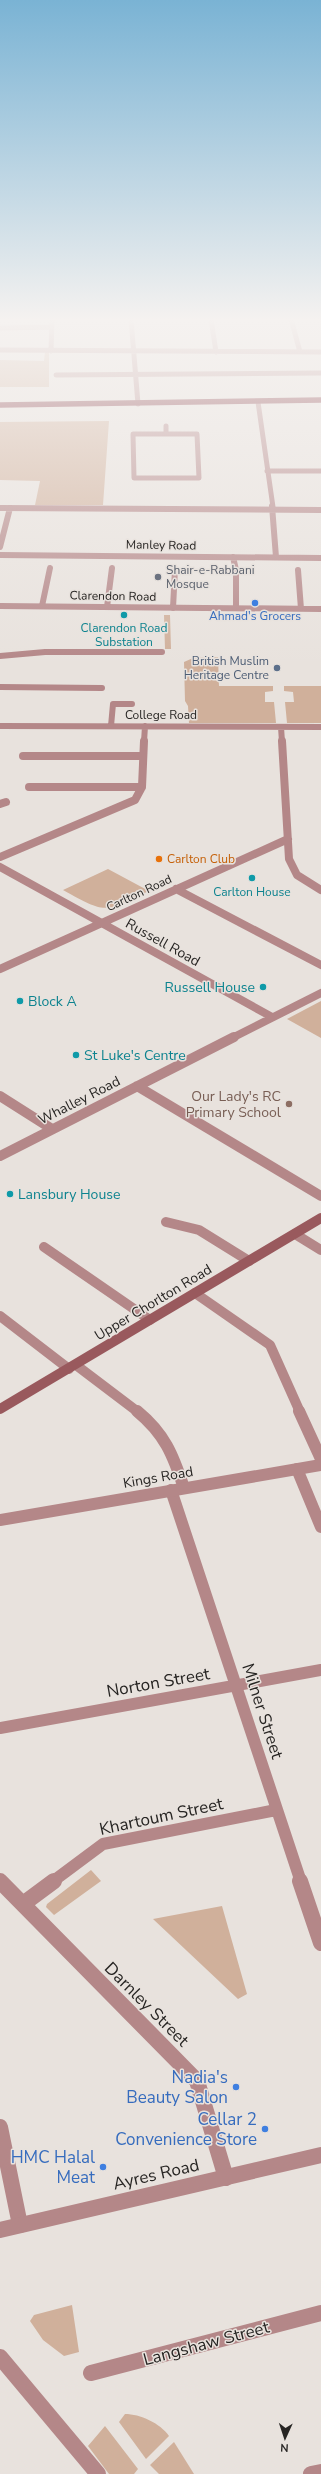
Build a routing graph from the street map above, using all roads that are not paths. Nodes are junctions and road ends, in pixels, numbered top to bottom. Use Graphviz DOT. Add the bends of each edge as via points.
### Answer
graph roads {
  1 [pos="133,434"];
  2 [pos="197,434"];
  3 [pos="262,434"];
  4 [pos="267,471"];
  5 [pos="321,471"];
  6 [pos="0,508"];
  7 [pos="10,508"];
  8 [pos="273,510"];
  9 [pos="321,510"];
  10 [pos="0,547"];
  11 [pos="0,555"];
  12 [pos="233,557"];
  13 [pos="276,557"];
  14 [pos="321,558"];
  15 [pos="50,568"];
  16 [pos="112,568"];
  17 [pos="175,569"];
  18 [pos="298,570"];
  19 [pos="0,606"];
  20 [pos="42,606"];
  21 [pos="108,607"];
  22 [pos="173,608"];
  23 [pos="236,608"];
  24 [pos="301,609"];
  25 [pos="321,609"];
  26 [pos="162,652"];
  27 [pos="0,656"];
  28 [pos="0,687"];
  29 [pos="102,688"];
  30 [pos="132,704"];
  31 [pos="0,726"];
  32 [pos="111,726"];
  33 [pos="145,726"];
  34 [pos="281,727"];
  35 [pos="321,727"];
  36 [pos="23,756"];
  37 [pos="144,756"];
  38 [pos="29,787"];
  39 [pos="142,788"];
  40 [pos="288,839"];
  41 [pos="0,857"];
  42 [pos="0,867"];
  43 [pos="176,889"];
  44 [pos="321,890"];
  45 [pos="102,924"];
  46 [pos="321,965"];
  47 [pos="0,969"];
  48 [pos="321,993"];
  49 [pos="272,1017"];
  50 [pos="138,1086"];
  51 [pos="0,1096"];
  52 [pos="52,1129"];
  53 [pos="0,1156"];
  54 [pos="321,1196"];
  55 [pos="321,1218"];
  56 [pos="166,1222"];
  57 [pos="295,1234"];
  58 [pos="44,1247"];
  59 [pos="321,1250"];
  60 [pos="249,1261"];
  61 [pos="195,1293"];
  62 [pos="0,1316"];
  63 [pos="150,1320"];
  64 [pos="72,1367"];
  65 [pos="0,1409"];
  66 [pos="321,1459"];
  67 [pos="321,1464"];
  68 [pos="297,1469"];
  69 [pos="178,1489"];
  70 [pos="0,1520"];
  71 [pos="321,1527"];
  72 [pos="321,1670"];
  73 [pos="235,1686"];
  74 [pos="0,1728"];
  75 [pos="276,1810"];
  76 [pos="0,1881"];
  77 [pos="23,1904"];
  78 [pos="321,1943"];
  79 [pos="0,2127"];
  80 [pos="321,2155"];
  81 [pos="226,2178"];
  82 [pos="20,2225"];
  83 [pos="0,2230"];
  84 [pos="321,2313"];
  85 [pos="0,2356"];
  86 [pos="91,2373"];
  87 [pos="321,2472"];
  88 [pos="98,2474"];
  89 [pos="312,2474"];
  1 -- 2 [label="street" via="134,478 199,478"];
  3 -- 4 [label="street"];
  4 -- 5 [label="street"];
  4 -- 8 [label="street"];
  6 -- 7 [label="street"];
  7 -- 8 [label="street"];
  7 -- 10 [label="street"];
  8 -- 9 [label="street"];
  8 -- 13 [label="street"];
  11 -- 12 [label="street, Manley Road"];
  12 -- 13 [label="street, Manley Road"];
  12 -- 23 [label="street" via="236,570"];
  13 -- 14 [label="street, Manley Road"];
  15 -- 20 [label="street"];
  16 -- 21 [label="street"];
  17 -- 22 [label="street"];
  18 -- 24 [label="street"];
  19 -- 20 [label="street, Clarendon Road"];
  20 -- 21 [label="street, Clarendon Road"];
  21 -- 22 [label="street, Clarendon Road"];
  22 -- 23 [label="street, Clarendon Road"];
  23 -- 24 [label="street, Clarendon Road"];
  24 -- 25 [label="street, Clarendon Road"];
  26 -- 27 [label="street" via="45,652"];
  28 -- 29 [label="street"];
  30 -- 32 [label="street" via="113,704"];
  31 -- 32 [label="street, College Road"];
  32 -- 33 [label="street, College Road"];
  33 -- 34 [label="street, College Road"];
  33 -- 37 [label="street"];
  34 -- 35 [label="street, College Road"];
  34 -- 40 [label="street"];
  36 -- 37 [label="street"];
  37 -- 39 [label="street"];
  38 -- 39 [label="street"];
  39 -- 41 [label="street" via="135,800 125,805"];
  40 -- 43 [label="street, Carlton Road"];
  40 -- 44 [label="street" via="293,871 303,881"];
  42 -- 45 [label="street, Russell Road"];
  43 -- 45 [label="street, Carlton Road"];
  43 -- 46 [label="street"];
  45 -- 47 [label="street, Carlton Road"];
  45 -- 49 [label="street, Russell Road"];
  48 -- 49 [label="street, Whalley Road"];
  49 -- 50 [label="street, Whalley Road"];
  50 -- 52 [label="street, Whalley Road"];
  50 -- 54 [label="street"];
  51 -- 52 [label="street"];
  52 -- 53 [label="street, Whalley Road"];
  55 -- 57 [label="main road, Upper Chorlton Road"];
  56 -- 60 [label="street" via="199,1230"];
  57 -- 59 [label="street"];
  57 -- 60 [label="main road, Upper Chorlton Road"];
  58 -- 63 [label="street"];
  60 -- 61 [label="main road, Upper Chorlton Road"];
  61 -- 63 [label="main road, Upper Chorlton Road"];
  61 -- 66 [label="street" via="270,1345"];
  62 -- 64 [label="street, Milner Street"];
  63 -- 64 [label="main road, Upper Chorlton Road"];
  64 -- 65 [label="main road, Upper Chorlton Road"];
  64 -- 69 [label="street, Milner Street" via="149,1421 160,1432 169,1446"];
  67 -- 68 [label="street, Kings Road"];
  68 -- 69 [label="street, Kings Road"];
  68 -- 71 [label="street"];
  69 -- 70 [label="street, Kings Road"];
  69 -- 73 [label="street, Milner Street"];
  72 -- 73 [label="street, Norton Street"];
  73 -- 74 [label="street, Norton Street"];
  73 -- 75 [label="street, Milner Street"];
  75 -- 77 [label="street, Khartoum Street" via="105,1843"];
  75 -- 78 [label="street, Milner Street"];
  76 -- 77 [label="street, Darnley Street"];
  77 -- 81 [label="street, Darnley Street" via="197,2080"];
  79 -- 82 [label="street"];
  80 -- 81 [label="street, Ayres Road"];
  81 -- 82 [label="street, Ayres Road"];
  82 -- 83 [label="street, Ayres Road"];
  84 -- 86 [label="street, Langshaw Street"];
  85 -- 88 [label="street"];
  87 -- 89 [label="street"];
}
